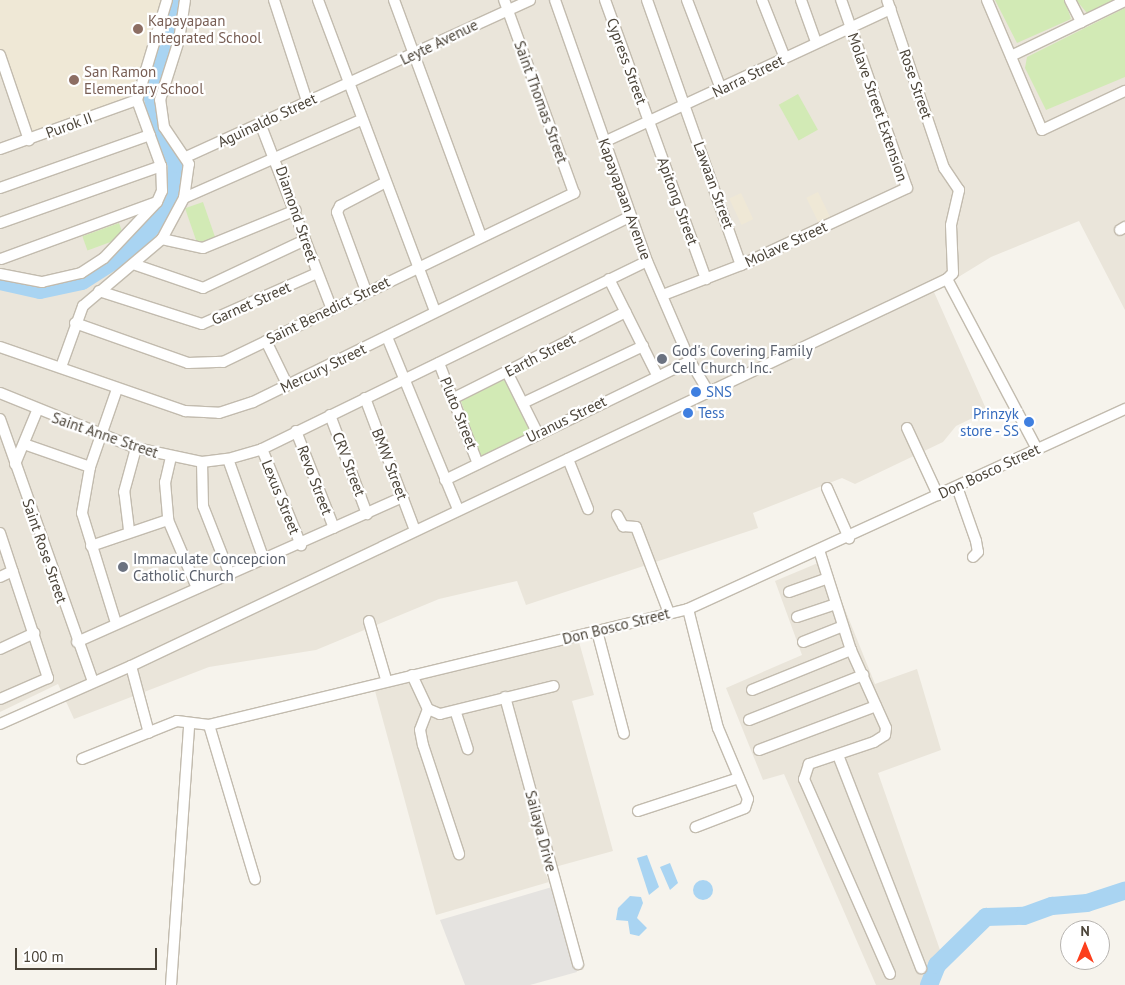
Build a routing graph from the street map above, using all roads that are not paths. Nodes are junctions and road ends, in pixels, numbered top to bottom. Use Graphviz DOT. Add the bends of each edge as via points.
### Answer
graph roads {
  1 [pos="166,0"];
  2 [pos="185,0"];
  3 [pos="274,0"];
  4 [pos="318,0"];
  5 [pos="394,0"];
  6 [pos="504,0"];
  7 [pos="530,0"];
  8 [pos="555,0"];
  9 [pos="605,0"];
  10 [pos="647,0"];
  11 [pos="687,0"];
  12 [pos="762,0"];
  13 [pos="801,0"];
  14 [pos="841,0"];
  15 [pos="987,0"];
  16 [pos="1070,0"];
  17 [pos="1125,1"];
  18 [pos="889,4"];
  19 [pos="508,10"];
  20 [pos="1081,22"];
  21 [pos="850,26"];
  22 [pos="816,42"];
  23 [pos="0,55"];
  24 [pos="414,55"];
  25 [pos="1011,56"];
  26 [pos="784,58"];
  27 [pos="348,84"];
  28 [pos="721,89"];
  29 [pos="1125,91"];
  30 [pos="137,100"];
  31 [pos="307,101"];
  32 [pos="685,106"];
  33 [pos="362,120"];
  34 [pos="260,123"];
  35 [pos="650,123"];
  36 [pos="150,135"];
  37 [pos="29,140"];
  38 [pos="604,142"];
  39 [pos="0,148"];
  40 [pos="277,156"];
  41 [pos="186,157"];
  42 [pos="161,166"];
  43 [pos="384,183"];
  44 [pos="0,188"];
  45 [pos="907,188"];
  46 [pos="574,192"];
  47 [pos="184,198"];
  48 [pos="157,202"];
  49 [pos="296,210"];
  50 [pos="631,216"];
  51 [pos="0,223"];
  52 [pos="481,236"];
  53 [pos="162,239"];
  54 [pos="306,240"];
  55 [pos="0,258"];
  56 [pos="647,261"];
  57 [pos="136,265"];
  58 [pos="741,265"];
  59 [pos="415,268"];
  60 [pos="317,274"];
  61 [pos="3,275"];
  62 [pos="609,279"];
  63 [pos="706,279"];
  64 [pos="948,279"];
  65 [pos="98,291"];
  66 [pos="366,291"];
  67 [pos="663,295"];
  68 [pos="331,307"];
  69 [pos="434,311"];
  70 [pos="626,312"];
  71 [pos="75,323"];
  72 [pos="387,337"];
  73 [pos="266,341"];
  74 [pos="643,346"];
  75 [pos="0,347"];
  76 [pos="690,361"];
  77 [pos="438,363"];
  78 [pos="60,367"];
  79 [pos="507,372"];
  80 [pos="657,375"];
  81 [pos="406,378"];
  82 [pos="287,384"];
  83 [pos="117,389"];
  84 [pos="0,393"];
  85 [pos="709,393"];
  86 [pos="365,398"];
  87 [pos="454,398"];
  88 [pos="523,403"];
  89 [pos="1125,409"];
  90 [pos="37,411"];
  91 [pos="330,415"];
  92 [pos="0,419"];
  93 [pos="906,428"];
  94 [pos="296,431"];
  95 [pos="537,432"];
  96 [pos="100,434"];
  97 [pos="24,444"];
  98 [pos="136,448"];
  99 [pos="262,449"];
  100 [pos="1037,449"];
  101 [pos="171,457"];
  102 [pos="568,458"];
  103 [pos="228,459"];
  104 [pos="202,462"];
  105 [pos="15,464"];
  106 [pos="478,464"];
  107 [pos="90,467"];
  108 [pos="445,480"];
  109 [pos="957,487"];
  110 [pos="827,488"];
  111 [pos="938,495"];
  112 [pos="403,497"];
  113 [pos="458,509"];
  114 [pos="588,509"];
  115 [pos="367,514"];
  116 [pos="617,515"];
  117 [pos="168,520"];
  118 [pos="334,528"];
  119 [pos="129,530"];
  120 [pos="415,530"];
  121 [pos="0,533"];
  122 [pos="849,538"];
  123 [pos="301,545"];
  124 [pos="91,546"];
  125 [pos="818,550"];
  126 [pos="973,557"];
  127 [pos="264,560"];
  128 [pos="13,571"];
  129 [pos="230,575"];
  130 [pos="0,577"];
  131 [pos="828,578"];
  132 [pos="197,588"];
  133 [pos="789,592"];
  134 [pos="836,604"];
  135 [pos="688,609"];
  136 [pos="669,614"];
  137 [pos="797,617"];
  138 [pos="369,621"];
  139 [pos="116,623"];
  140 [pos="843,626"];
  141 [pos="598,631"];
  142 [pos="34,633"];
  143 [pos="77,642"];
  144 [pos="803,642"];
  145 [pos="0,649"];
  146 [pos="851,650"];
  147 [pos="131,666"];
  148 [pos="412,675"];
  149 [pos="862,675"];
  150 [pos="386,679"];
  151 [pos="93,681"];
  152 [pos="554,686"];
  153 [pos="752,690"];
  154 [pos="505,697"];
  155 [pos="0,699"];
  156 [pos="876,706"];
  157 [pos="428,710"];
  158 [pos="456,713"];
  159 [pos="749,720"];
  160 [pos="0,724"];
  161 [pos="209,725"];
  162 [pos="189,726"];
  163 [pos="149,733"];
  164 [pos="624,734"];
  165 [pos="468,749"];
  166 [pos="759,750"];
  167 [pos="838,755"];
  168 [pos="82,759"];
  169 [pos="740,778"];
  170 [pos="638,811"];
  171 [pos="696,828"];
  172 [pos="459,854"];
  173 [pos="255,879"];
  174 [pos="578,964"];
  175 [pos="921,968"];
  176 [pos="890,974"];
  177 [pos="171,985"];
  1 -- 30 [label="street"];
  2 -- 41 [label="street" via="179,40 160,100 164,127"];
  3 -- 31 [label="street"];
  4 -- 27 [label="street"];
  5 -- 24 [label="street"];
  6 -- 19 [label="street, Saint Thomas Street"];
  7 -- 19 [label="street, Leyte Avenue"];
  8 -- 38 [label="street, Kapayapaan Avenue"];
  9 -- 35 [label="street, Cypress Street"];
  10 -- 32 [label="street, Lawaan Street"];
  11 -- 28 [label="street"];
  12 -- 26 [label="street"];
  13 -- 22 [label="street"];
  14 -- 21 [label="street, Molave Street Extension"];
  15 -- 25 [label="street"];
  16 -- 20 [label="street"];
  17 -- 20 [label="street"];
  18 -- 21 [label="street, Narra Street"];
  18 -- 64 [label="street, Rose Street" via="944,168 959,190 951,225 953,272"];
  19 -- 24 [label="street, Leyte Avenue"];
  19 -- 46 [label="street, Saint Thomas Street"];
  20 -- 25 [label="street"];
  21 -- 22 [label="street, Narra Street"];
  21 -- 45 [label="street, Molave Street Extension"];
  22 -- 26 [label="street, Narra Street"];
  23 -- 37 [label="street"];
  24 -- 27 [label="street, Leyte Avenue"];
  24 -- 52 [label="street"];
  25 -- 29 [label="street" via="1042,130"];
  26 -- 28 [label="street, Narra Street"];
  27 -- 31 [label="street, Aguinaldo Street"];
  27 -- 33 [label="street"];
  28 -- 32 [label="street, Narra Street"];
  30 -- 36 [label="street"];
  30 -- 37 [label="street, Purok II"];
  31 -- 34 [label="street, Aguinaldo Street"];
  32 -- 35 [label="street, Narra Street"];
  32 -- 58 [label="street, Lawaan Street"];
  33 -- 40 [label="street"];
  33 -- 43 [label="street"];
  34 -- 40 [label="street, Diamond Street"];
  34 -- 41 [label="street, Aguinaldo Street"];
  35 -- 38 [label="street, Narra Street"];
  35 -- 63 [label="street, Apitong Street"];
  36 -- 42 [label="street"];
  36 -- 44 [label="street"];
  37 -- 39 [label="street, Purok II"];
  38 -- 50 [label="street, Kapayapaan Avenue"];
  40 -- 47 [label="street"];
  40 -- 49 [label="street, Diamond Street"];
  41 -- 47 [label="street" via="190,177"];
  42 -- 48 [label="street" via="162,191"];
  42 -- 51 [label="street"];
  43 -- 59 [label="street"];
  43 -- 66 [label="street" via="340,206 337,212"];
  45 -- 58 [label="street, Molave Street"];
  46 -- 52 [label="street, Saint Benedict Street"];
  47 -- 53 [label="street" via="174,223"];
  48 -- 55 [label="street"];
  48 -- 61 [label="street" via="111,252 81,273 42,282"];
  49 -- 53 [label="street" via="203,248"];
  49 -- 54 [label="street, Diamond Street"];
  50 -- 56 [label="street, Kapayapaan Avenue"];
  50 -- 69 [label="street, Mercury Street"];
  52 -- 59 [label="street, Saint Benedict Street"];
  53 -- 57 [label="street"];
  54 -- 57 [label="street" via="203,288"];
  54 -- 60 [label="street, Diamond Street"];
  55 -- 61 [label="street"];
  56 -- 62 [label="street, Saint Anne Street"];
  56 -- 67 [label="street, Kapayapaan Avenue"];
  57 -- 65 [label="street"];
  58 -- 63 [label="street, Molave Street"];
  59 -- 66 [label="street, Saint Benedict Street"];
  59 -- 69 [label="street"];
  60 -- 65 [label="street, Garnet Street" via="202,324"];
  60 -- 68 [label="street, Diamond Street"];
  62 -- 70 [label="street"];
  62 -- 77 [label="street, Saint Anne Street"];
  63 -- 67 [label="street, Molave Street"];
  64 -- 85 [label="street"];
  64 -- 100 [label="street"];
  65 -- 71 [label="street" via="83,306"];
  66 -- 68 [label="street, Saint Benedict Street"];
  67 -- 76 [label="street, Kapayapaan Avenue"];
  68 -- 73 [label="street, Saint Benedict Street"];
  69 -- 72 [label="street, Mercury Street"];
  70 -- 74 [label="street"];
  70 -- 79 [label="street, Earth Street"];
  71 -- 73 [label="street, Saint Benedict Street" via="206,365 223,362"];
  71 -- 78 [label="street"];
  72 -- 81 [label="street"];
  72 -- 82 [label="street, Mercury Street"];
  73 -- 82 [label="street"];
  74 -- 80 [label="street"];
  74 -- 88 [label="street"];
  75 -- 78 [label="street, Mercury Street"];
  76 -- 80 [label="street, Uranus Street"];
  76 -- 85 [label="street, Kapayapaan Avenue"];
  77 -- 81 [label="street, Saint Anne Street"];
  77 -- 87 [label="street, Pluto Street"];
  78 -- 83 [label="street, Mercury Street"];
  79 -- 87 [label="street, Earth Street"];
  79 -- 88 [label="street"];
  80 -- 95 [label="street, Uranus Street"];
  81 -- 86 [label="street, Saint Anne Street"];
  81 -- 108 [label="street"];
  82 -- 83 [label="street, Mercury Street" via="253,402 203,414"];
  83 -- 96 [label="street"];
  84 -- 90 [label="street, Saint Anne Street"];
  85 -- 102 [label="street"];
  86 -- 91 [label="street, Saint Anne Street"];
  86 -- 112 [label="street, BMW Street"];
  87 -- 106 [label="street, Pluto Street"];
  88 -- 95 [label="street"];
  89 -- 100 [label="street, Don Bosco Street"];
  90 -- 96 [label="street, Saint Anne Street"];
  90 -- 97 [label="street"];
  91 -- 94 [label="street, Saint Anne Street"];
  91 -- 115 [label="street, CRV Street"];
  92 -- 105 [label="street, Saint Rose Street"];
  93 -- 111 [label="street"];
  94 -- 99 [label="street, Saint Anne Street"];
  94 -- 118 [label="street, Revo Street"];
  95 -- 106 [label="street, Uranus Street"];
  96 -- 98 [label="street, Saint Anne Street"];
  96 -- 107 [label="street"];
  97 -- 105 [label="street"];
  97 -- 107 [label="street"];
  98 -- 101 [label="street, Saint Anne Street"];
  98 -- 119 [label="street" via="124,492"];
  99 -- 103 [label="street, Saint Anne Street"];
  99 -- 123 [label="street, Lexus Street"];
  100 -- 109 [label="street, Don Bosco Street"];
  101 -- 104 [label="street, Saint Anne Street"];
  101 -- 117 [label="street" via="165,482"];
  102 -- 113 [label="street"];
  102 -- 114 [label="street"];
  103 -- 104 [label="street, Saint Anne Street"];
  103 -- 127 [label="street"];
  104 -- 129 [label="street" via="203,506"];
  105 -- 143 [label="street, Saint Rose Street"];
  106 -- 108 [label="street, Uranus Street"];
  107 -- 124 [label="street" via="82,513"];
  108 -- 113 [label="street"];
  109 -- 111 [label="street, Don Bosco Street"];
  109 -- 126 [label="street" via="976,541 978,552"];
  110 -- 122 [label="street"];
  111 -- 122 [label="street, Don Bosco Street"];
  112 -- 115 [label="street"];
  112 -- 120 [label="street, BMW Street"];
  113 -- 120 [label="street"];
  115 -- 118 [label="street"];
  116 -- 136 [label="street" via="623,526 636,527"];
  117 -- 119 [label="street"];
  117 -- 132 [label="street"];
  118 -- 123 [label="street"];
  119 -- 124 [label="street"];
  120 -- 147 [label="street"];
  121 -- 128 [label="street"];
  122 -- 125 [label="street, Don Bosco Street"];
  123 -- 127 [label="street"];
  124 -- 139 [label="street"];
  125 -- 131 [label="street"];
  125 -- 135 [label="street, Don Bosco Street"];
  127 -- 129 [label="street"];
  128 -- 130 [label="street"];
  128 -- 142 [label="street"];
  129 -- 132 [label="street"];
  131 -- 133 [label="street"];
  131 -- 134 [label="street"];
  132 -- 139 [label="street"];
  134 -- 137 [label="street"];
  134 -- 140 [label="street"];
  135 -- 136 [label="street, Don Bosco Street"];
  135 -- 169 [label="street" via="707,695"];
  136 -- 141 [label="street, Don Bosco Street"];
  138 -- 150 [label="street"];
  139 -- 143 [label="street"];
  140 -- 144 [label="street"];
  140 -- 146 [label="street"];
  141 -- 148 [label="street, Don Bosco Street"];
  141 -- 164 [label="street"];
  142 -- 145 [label="street"];
  142 -- 155 [label="street" via="48,678"];
  143 -- 151 [label="street, Saint Rose Street"];
  146 -- 149 [label="street"];
  146 -- 153 [label="street"];
  147 -- 151 [label="street"];
  147 -- 163 [label="street"];
  148 -- 150 [label="street, Don Bosco Street"];
  148 -- 157 [label="street"];
  149 -- 156 [label="street"];
  149 -- 159 [label="street"];
  150 -- 161 [label="street, Don Bosco Street"];
  151 -- 160 [label="street"];
  152 -- 154 [label="street"];
  154 -- 158 [label="street"];
  154 -- 174 [label="street, Sailaya Drive"];
  156 -- 166 [label="street"];
  156 -- 167 [label="street" via="885,735"];
  157 -- 158 [label="street"];
  157 -- 172 [label="street" via="420,730 423,745"];
  158 -- 165 [label="street"];
  161 -- 162 [label="street, Don Bosco Street"];
  161 -- 173 [label="street"];
  162 -- 163 [label="street, Don Bosco Street" via="177,721"];
  162 -- 177 [label="street"];
  163 -- 168 [label="street, Don Bosco Street"];
  167 -- 175 [label="street"];
  167 -- 176 [label="street" via="809,764 804,779"];
  169 -- 170 [label="street"];
  169 -- 171 [label="street" via="747,806"];
}
